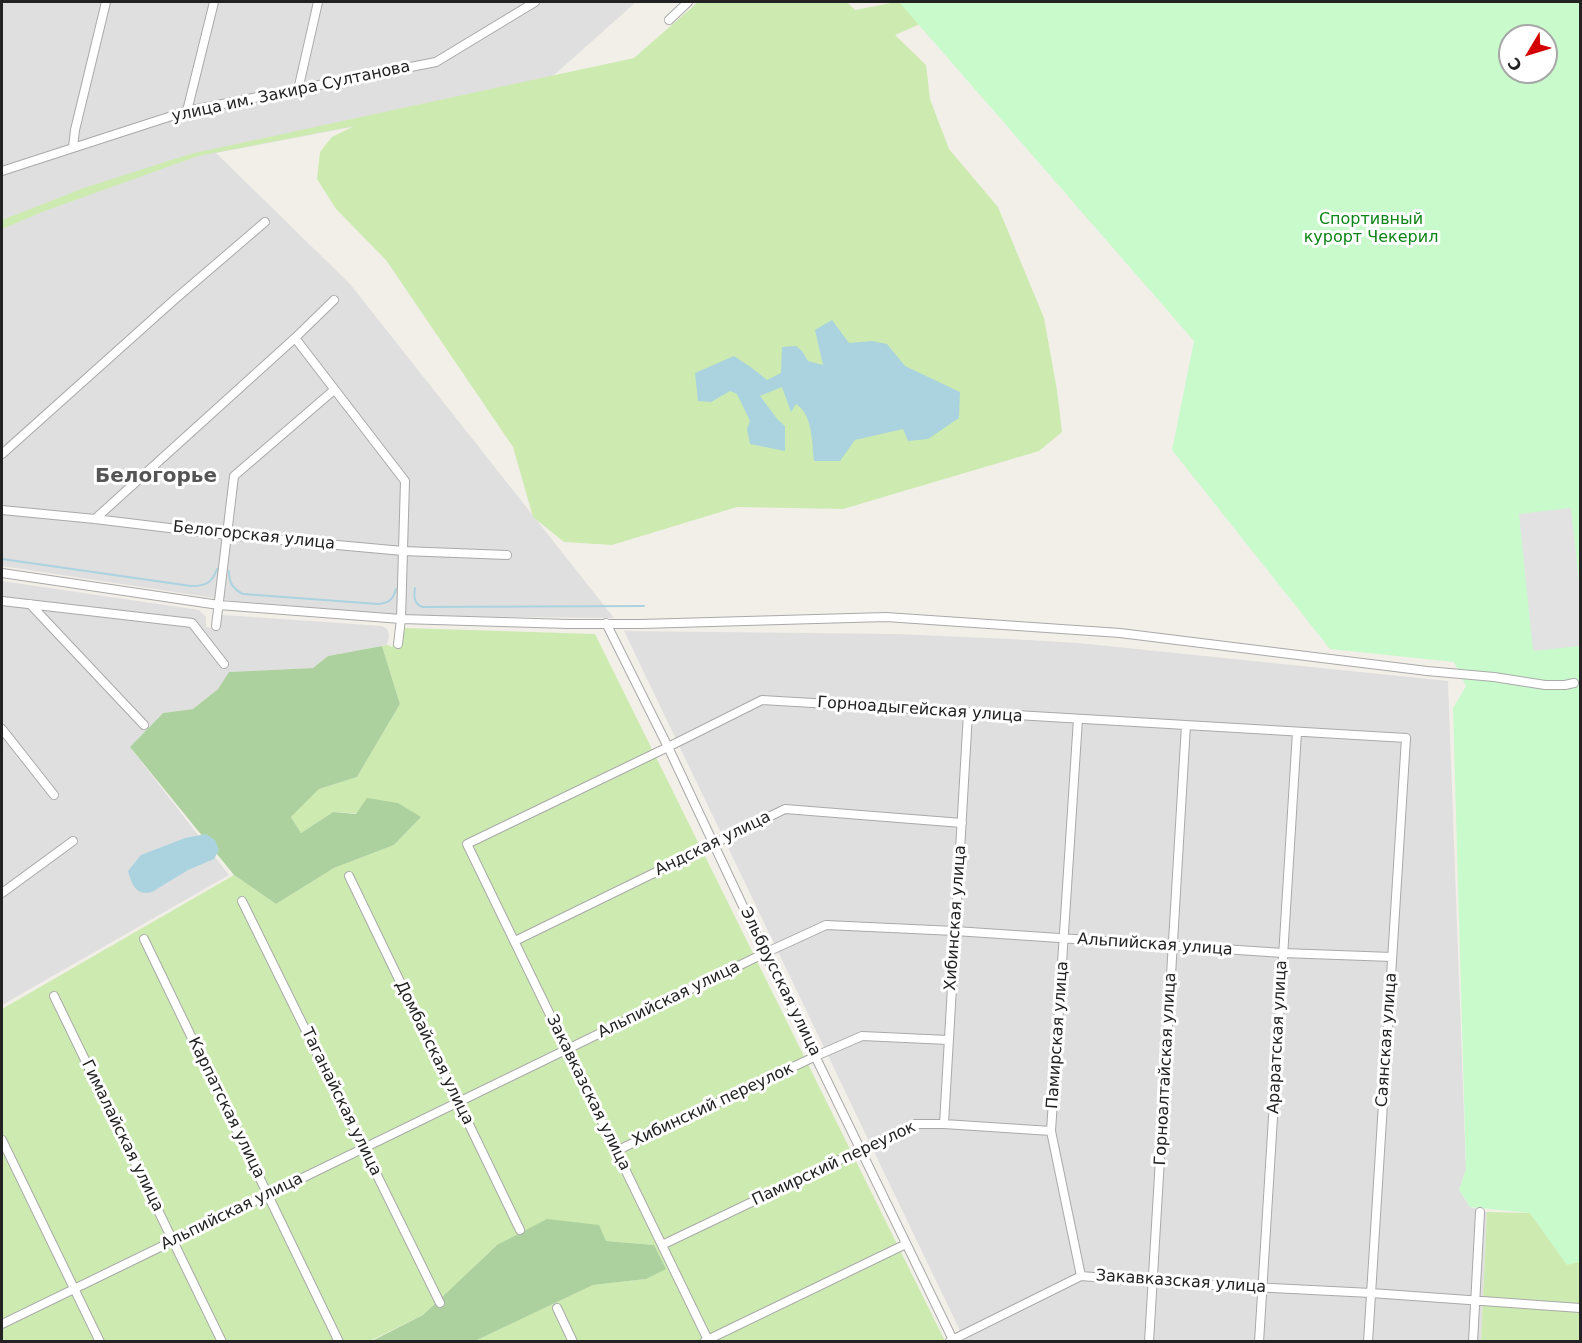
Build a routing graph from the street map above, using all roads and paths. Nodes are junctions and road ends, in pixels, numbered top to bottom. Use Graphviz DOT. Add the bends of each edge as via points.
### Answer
graph roads {
  1 [pos="106,2"];
  2 [pos="214,2"];
  3 [pos="318,2"];
  4 [pos="535,2"];
  5 [pos="688,2"];
  6 [pos="669,20"];
  7 [pos="298,90"];
  8 [pos="187,111"];
  9 [pos="73,147"];
  10 [pos="2,171"];
  11 [pos="265,222"];
  12 [pos="334,300"];
  13 [pos="295,338"];
  14 [pos="334,390"];
  15 [pos="2,454"];
  16 [pos="2,510"];
  17 [pos="95,519"];
  18 [pos="227,535"];
  19 [pos="404,551"];
  20 [pos="507,555"];
  21 [pos="2,573"];
  22 [pos="2,601"];
  23 [pos="30,604"];
  24 [pos="219,605"];
  25 [pos="401,619"];
  26 [pos="606,623"];
  27 [pos="216,626"];
  28 [pos="399,644"];
  29 [pos="224,664"];
  30 [pos="1574,683"];
  31 [pos="968,713"];
  32 [pos="1078,719"];
  33 [pos="144,725"];
  34 [pos="1186,725"];
  35 [pos="2,729"];
  36 [pos="1297,732"];
  37 [pos="1406,738"];
  38 [pos="668,747"];
  39 [pos="54,795"];
  40 [pos="962,823"];
  41 [pos="73,841"];
  42 [pos="467,844"];
  43 [pos="714,845"];
  44 [pos="349,876"];
  45 [pos="2,893"];
  46 [pos="242,902"];
  47 [pos="955,931"];
  48 [pos="144,939"];
  49 [pos="1065,939"];
  50 [pos="514,941"];
  51 [pos="1173,946"];
  52 [pos="765,953"];
  53 [pos="1283,953"];
  54 [pos="1392,957"];
  55 [pos="54,996"];
  56 [pos="948,1040"];
  57 [pos="567,1049"];
  58 [pos="816,1056"];
  59 [pos="458,1102"];
  60 [pos="944,1124"];
  61 [pos="1051,1131"];
  62 [pos="2,1140"];
  63 [pos="363,1148"];
  64 [pos="861,1149"];
  65 [pos="616,1151"];
  66 [pos="268,1195"];
  67 [pos="1480,1212"];
  68 [pos="520,1230"];
  69 [pos="173,1241"];
  70 [pos="906,1244"];
  71 [pos="662,1245"];
  72 [pos="1080,1276"];
  73 [pos="1153,1282"];
  74 [pos="1263,1288"];
  75 [pos="74,1289"];
  76 [pos="1371,1293"];
  77 [pos="1475,1301"];
  78 [pos="440,1304"];
  79 [pos="557,1308"];
  80 [pos="1581,1308"];
  81 [pos="2,1324"];
  82 [pos="100,1341"];
  83 [pos="222,1341"];
  84 [pos="339,1341"];
  85 [pos="573,1341"];
  86 [pos="707,1341"];
  87 [pos="952,1341"];
  88 [pos="1149,1341"];
  89 [pos="1259,1341"];
  90 [pos="1368,1341"];
  91 [pos="1473,1341"];
  1 -- 9 [label="street"];
  2 -- 8 [label="street"];
  3 -- 7 [label="street"];
  4 -- 7 [label="street, улица им. Закира Султанова" via="436,62"];
  5 -- 6 [label="street"];
  7 -- 8 [label="street, улица им. Закира Султанова"];
  8 -- 9 [label="street, улица им. Закира Султанова"];
  9 -- 10 [label="street, улица им. Закира Султанова"];
  11 -- 15 [label="street"];
  12 -- 13 [label="street"];
  13 -- 14 [label="street"];
  13 -- 17 [label="street"];
  14 -- 18 [label="street" via="234,476"];
  14 -- 19 [label="street" via="405,482"];
  16 -- 17 [label="street, Белогорская улица"];
  17 -- 18 [label="street, Белогорская улица"];
  18 -- 19 [label="street, Белогорская улица"];
  18 -- 24 [label="street"];
  19 -- 20 [label="street, Белогорская улица"];
  19 -- 25 [label="street"];
  21 -- 24 [label="street"];
  22 -- 23 [label="street"];
  23 -- 29 [label="street" via="192,623"];
  23 -- 33 [label="street"];
  24 -- 25 [label="street"];
  24 -- 27 [label="street"];
  25 -- 26 [label="street"];
  25 -- 28 [label="street"];
  26 -- 30 [label="street" via="886,618 1120,633 1545,685"];
  26 -- 38 [label="street, Эльбрусская улица"];
  31 -- 32 [label="street, Горноадыгейская улица"];
  31 -- 38 [label="street, Горноадыгейская улица" via="762,700"];
  31 -- 40 [label="street, Хибинская улица"];
  32 -- 34 [label="street, Горноадыгейская улица"];
  32 -- 49 [label="street, Памирская улица"];
  34 -- 36 [label="street, Горноадыгейская улица"];
  34 -- 51 [label="street, Горноалтайская улица"];
  35 -- 39 [label="street"];
  36 -- 37 [label="street, Горноадыгейская улица"];
  36 -- 53 [label="street, Араратская улица"];
  37 -- 54 [label="street, Саянская улица"];
  38 -- 42 [label="street, Горноадыгейская улица"];
  38 -- 43 [label="street, Эльбрусская улица"];
  40 -- 43 [label="street, Андская улица" via="785,809"];
  40 -- 47 [label="street, Хибинская улица"];
  41 -- 45 [label="street"];
  42 -- 50 [label="street, Закавказская улица"];
  43 -- 50 [label="street, Андская улица"];
  43 -- 52 [label="street, Эльбрусская улица"];
  44 -- 59 [label="street, Домбайская улица"];
  46 -- 63 [label="street, Таганайская улица"];
  47 -- 49 [label="street, Альпийская улица"];
  47 -- 52 [label="street, Альпийская улица" via="826,925"];
  47 -- 56 [label="street, Хибинская улица"];
  48 -- 66 [label="street, Карпатская улица"];
  49 -- 51 [label="street, Альпийская улица"];
  49 -- 61 [label="street, Памирская улица"];
  50 -- 57 [label="street, Закавказская улица"];
  51 -- 53 [label="street, Альпийская улица"];
  51 -- 73 [label="street, Горноалтайская улица"];
  52 -- 57 [label="street, Альпийская улица"];
  52 -- 58 [label="street, Эльбрусская улица"];
  53 -- 54 [label="street, Альпийская улица"];
  53 -- 74 [label="street, Араратская улица"];
  54 -- 76 [label="street, Саянская улица"];
  55 -- 69 [label="street, Гималайская улица"];
  56 -- 58 [label="street, Хибинский переулок" via="862,1036"];
  56 -- 60 [label="street, Хибинская улица"];
  57 -- 59 [label="street, Альпийская улица"];
  57 -- 65 [label="street, Закавказская улица"];
  58 -- 64 [label="street, Эльбрусская улица"];
  58 -- 65 [label="street, Хибинский переулок"];
  59 -- 63 [label="street, Альпийская улица"];
  59 -- 68 [label="street, Домбайская улица"];
  60 -- 61 [label="street, Памирский переулок"];
  60 -- 64 [label="street, Памирский переулок" via="915,1124"];
  61 -- 72 [label="street, Памирская улица"];
  62 -- 75 [label="street"];
  63 -- 66 [label="street, Альпийская улица"];
  63 -- 78 [label="street, Таганайская улица"];
  64 -- 70 [label="street, Эльбрусская улица"];
  64 -- 71 [label="street, Памирский переулок"];
  65 -- 71 [label="street, Закавказская улица"];
  66 -- 69 [label="street, Альпийская улица"];
  66 -- 84 [label="street, Карпатская улица"];
  67 -- 77 [label="street"];
  69 -- 75 [label="street, Альпийская улица"];
  69 -- 83 [label="street, Гималайская улица"];
  70 -- 86 [label="street"];
  70 -- 87 [label="street, Эльбрусская улица"];
  71 -- 86 [label="street, Закавказская улица"];
  72 -- 73 [label="street, Закавказская улица"];
  72 -- 87 [label="street, Закавказская улица"];
  73 -- 74 [label="street, Закавказская улица"];
  73 -- 88 [label="street, Горноалтайская улица"];
  74 -- 76 [label="street, Закавказская улица"];
  74 -- 89 [label="street, Араратская улица"];
  75 -- 81 [label="street, Альпийская улица"];
  75 -- 82 [label="street"];
  76 -- 77 [label="street, Закавказская улица"];
  76 -- 90 [label="street, Саянская улица"];
  77 -- 80 [label="street, Закавказская улица"];
  77 -- 91 [label="street"];
  79 -- 85 [label="street"];
}
